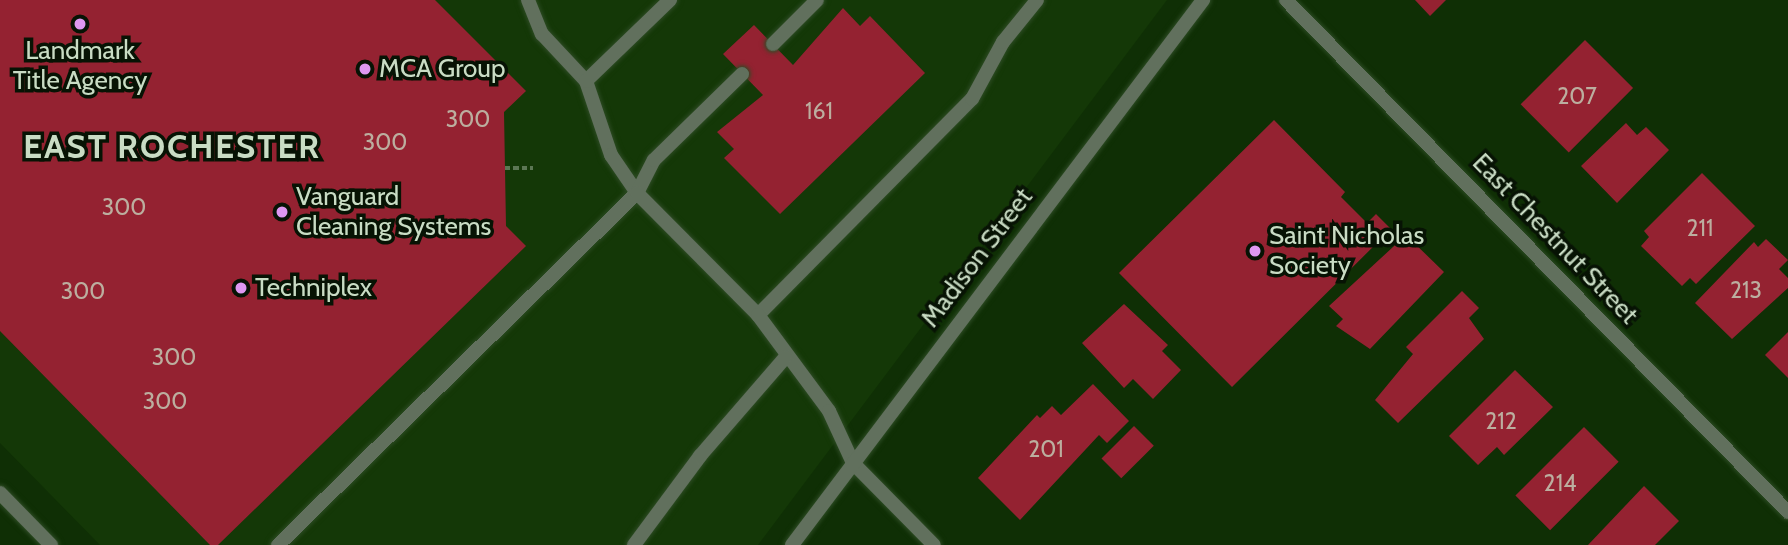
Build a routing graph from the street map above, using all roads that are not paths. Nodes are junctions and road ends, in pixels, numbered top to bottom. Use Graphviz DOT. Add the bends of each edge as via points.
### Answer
graph roads {
  1 [pos="528,0"];
  2 [pos="670,0"];
  3 [pos="817,0"];
  4 [pos="1037,0"];
  5 [pos="1203,0"];
  6 [pos="1286,0"];
  7 [pos="772,44"];
  8 [pos="742,74"];
  9 [pos="586,81"];
  10 [pos="637,193"];
  11 [pos="758,315"];
  12 [pos="785,358"];
  13 [pos="853,463"];
  14 [pos="0,492"];
  15 [pos="1788,512"];
  16 [pos="51,545"];
  17 [pos="278,545"];
  18 [pos="634,545"];
  19 [pos="792,545"];
  20 [pos="934,545"];
  1 -- 9 [label="street" via="542,34"];
  2 -- 9 [label="street"];
  3 -- 7 [label="street"];
  4 -- 11 [label="street" via="1003,42 972,99"];
  5 -- 13 [label="street, Madison Street"];
  6 -- 15 [label="street, East Chestnut Street"];
  8 -- 10 [label="street" via="654,160"];
  9 -- 10 [label="street" via="611,155"];
  10 -- 11 [label="street"];
  10 -- 17 [label="street"];
  11 -- 12 [label="street"];
  12 -- 13 [label="street" via="829,411"];
  12 -- 18 [label="street"];
  13 -- 19 [label="street, Madison Street"];
  13 -- 20 [label="street"];
  14 -- 16 [label="street"];
}
